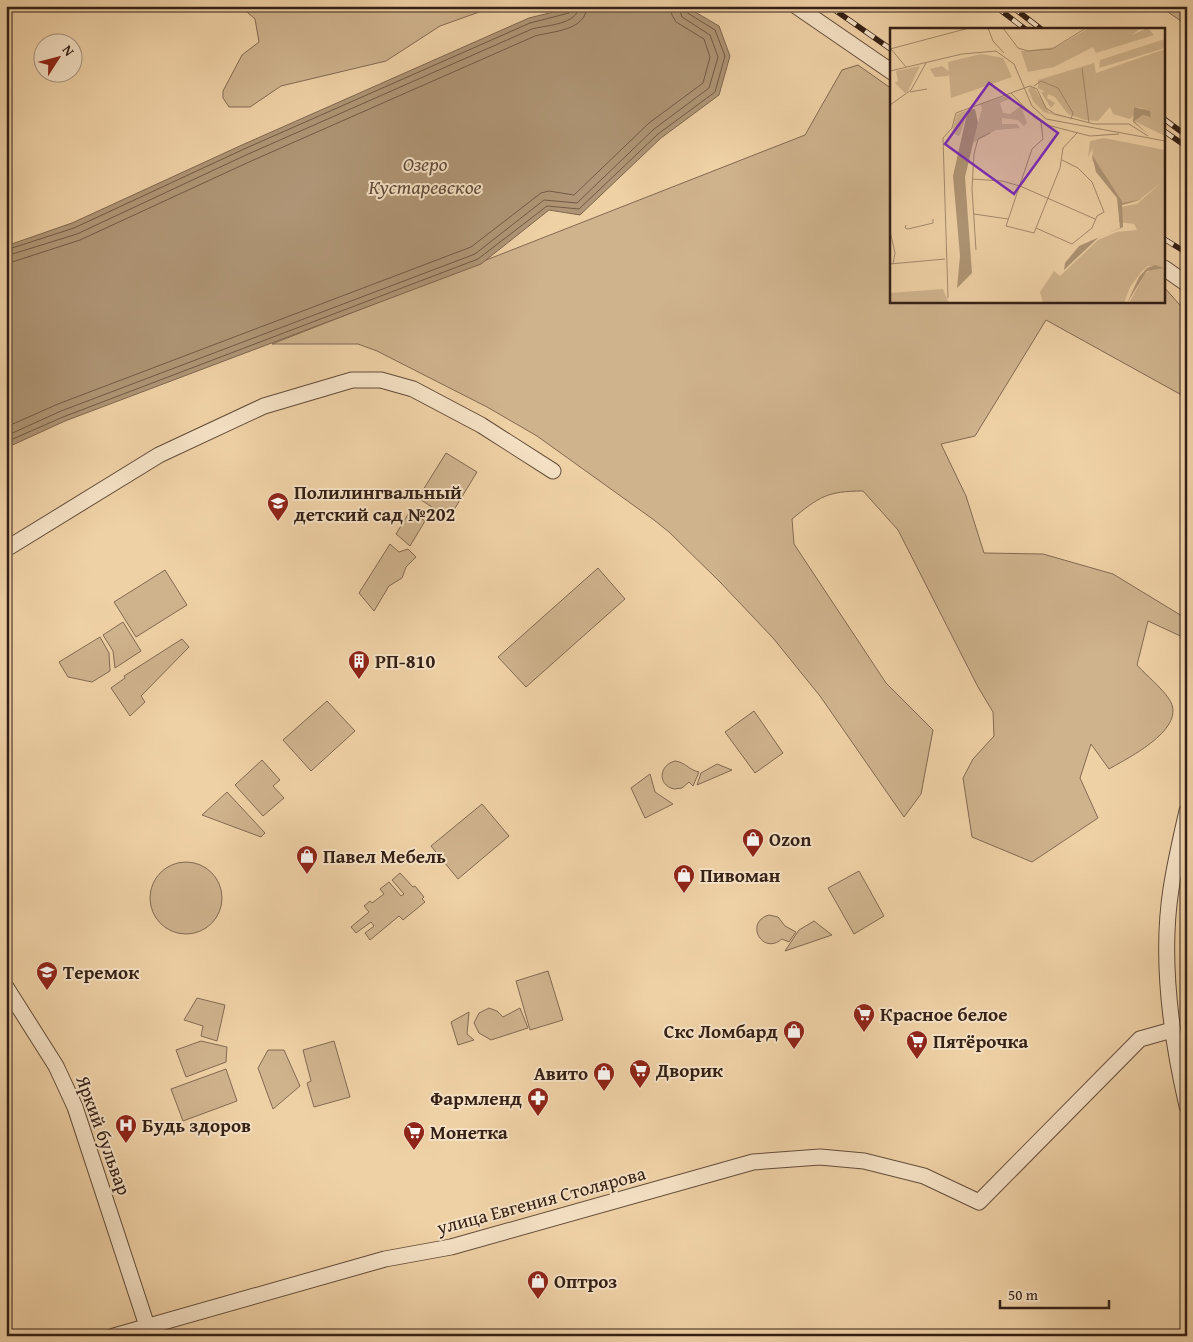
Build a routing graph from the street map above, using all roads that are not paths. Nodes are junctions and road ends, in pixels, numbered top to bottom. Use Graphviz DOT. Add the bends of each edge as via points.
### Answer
graph roads {
  1 [pos="796,6"];
  2 [pos="890,71"];
  3 [pos="1166,269"];
  4 [pos="1187,284"];
  5 [pos="553,471"];
  6 [pos="6,550"];
  7 [pos="1187,810"];
  8 [pos="6,987"];
  9 [pos="1172,1030"];
  10 [pos="1187,1106"];
  11 [pos="149,1331"];
  12 [pos="114,1336"];
  1 -- 2 [label="street"];
  3 -- 4 [label="street"];
  5 -- 6 [label="street" via="482,424 412,389 381,380 352,380 264,406 159,455"];
  7 -- 9 [label="street" via="1171,891 1167,956"];
  8 -- 11 [label="street, Яркий бульвар" via="70,1093"];
  9 -- 10 [label="street"];
  9 -- 11 [label="street, улица Евгения Столярова" via="1140,1039 979,1202 924,1176 864,1161 820,1157 753,1162 451,1247 393,1257"];
  11 -- 12 [label="street, улица Евгения Столярова"];
}
